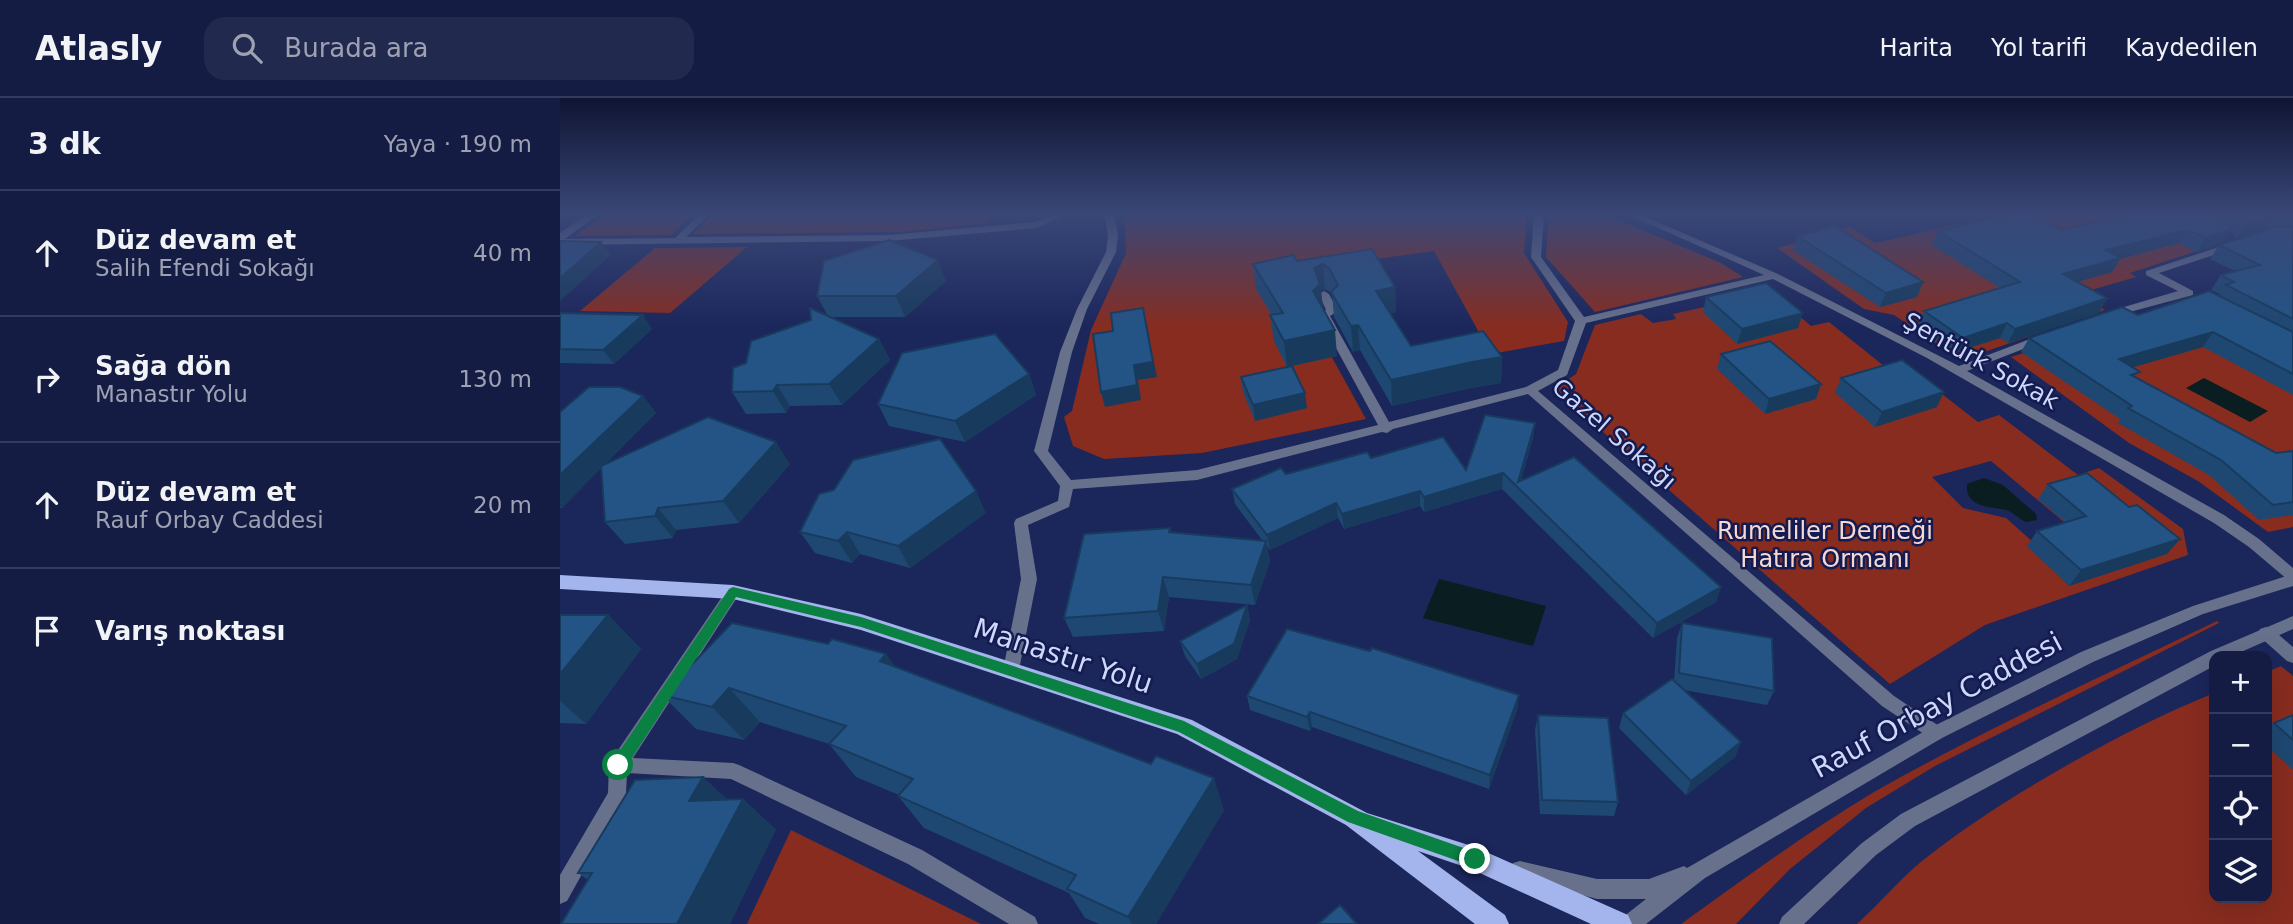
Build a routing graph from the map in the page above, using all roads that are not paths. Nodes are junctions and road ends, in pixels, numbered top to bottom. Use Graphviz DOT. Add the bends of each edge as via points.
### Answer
graph roads {
  1 [pos="1111,253"];
  2 [pos="1536,253"];
  3 [pos="1726,253"];
  4 [pos="2204,253"];
  5 [pos="1774,276"];
  6 [pos="2187,292"];
  7 [pos="1324,294"];
  8 [pos="2199,298"];
  9 [pos="2095,320"];
  10 [pos="1581,321"];
  11 [pos="2058,332"];
  12 [pos="1959,370"];
  13 [pos="1530,390"];
  14 [pos="1387,429"];
  15 [pos="1067,485"];
  16 [pos="2293,578"];
  17 [pos="560,582"];
  18 [pos="733,592"];
  19 [pos="2293,622"];
  20 [pos="2266,633"];
  21 [pos="2228,651"];
  22 [pos="2293,656"];
  23 [pos="2209,661"];
  24 [pos="1011,670"];
  25 [pos="1936,733"];
  26 [pos="618,765"];
  27 [pos="1354,817"];
  28 [pos="1475,859"];
  29 [pos="1698,871"];
  30 [pos="1453,893"];
  31 [pos="560,894"];
  32 [pos="1028,924"];
  33 [pos="1472,924"];
  34 [pos="1496,924"];
  35 [pos="1619,924"];
  36 [pos="1630,924"];
  37 [pos="1789,924"];
  1 -- 15 [label="street" via="1066,352 1041,451"];
  2 -- 10 [label="street"];
  3 -- 5 [label="street, Şentürk Sokak"];
  4 -- 6 [label="street" via="2150,273"];
  5 -- 10 [label="street"];
  5 -- 12 [label="street, Şentürk Sokak"];
  6 -- 8 [label="street"];
  6 -- 9 [label="street"];
  7 -- 14 [label="street" via="1332,311 1324,315"];
  10 -- 13 [label="street" via="1563,372"];
  11 -- 12 [label="street"];
  12 -- 16 [label="street, Şentürk Sokak" via="2219,519"];
  13 -- 14 [label="street, Gazel Sokağı"];
  13 -- 25 [label="street, Gazel Sokağı" via="1888,701"];
  14 -- 15 [label="street, Gazel Sokağı" via="1197,475"];
  15 -- 24 [label="street" via="1064,504 1021,523 1029,579"];
  16 -- 25 [label="street, Rauf Orbay Caddesi" via="2199,610 2087,657"];
  17 -- 18 [label="main road, Manastır Yolu"];
  18 -- 24 [label="main road, Manastır Yolu" via="861,622"];
  18 -- 26 [label="street"];
  19 -- 20 [label="street"];
  20 -- 21 [label="street"];
  20 -- 22 [label="street"];
  23 -- 37 [label="street" via="1908,820 1869,849"];
  24 -- 27 [label="main road, Manastır Yolu" via="1184,727"];
  25 -- 29 [label="street, Rauf Orbay Caddesi"];
  26 -- 31 [label="street" via="617,794"];
  26 -- 32 [label="street" via="733,771 915,857"];
  27 -- 28 [label="main road"];
  27 -- 30 [label="main road, Manastır Yolu"];
  28 -- 29 [label="street" via="1597,889 1649,889"];
  28 -- 35 [label="main road"];
  29 -- 36 [label="street, Rauf Orbay Caddesi"];
  30 -- 33 [label="main road"];
  30 -- 34 [label="main road, Manastır Yolu"];
}
